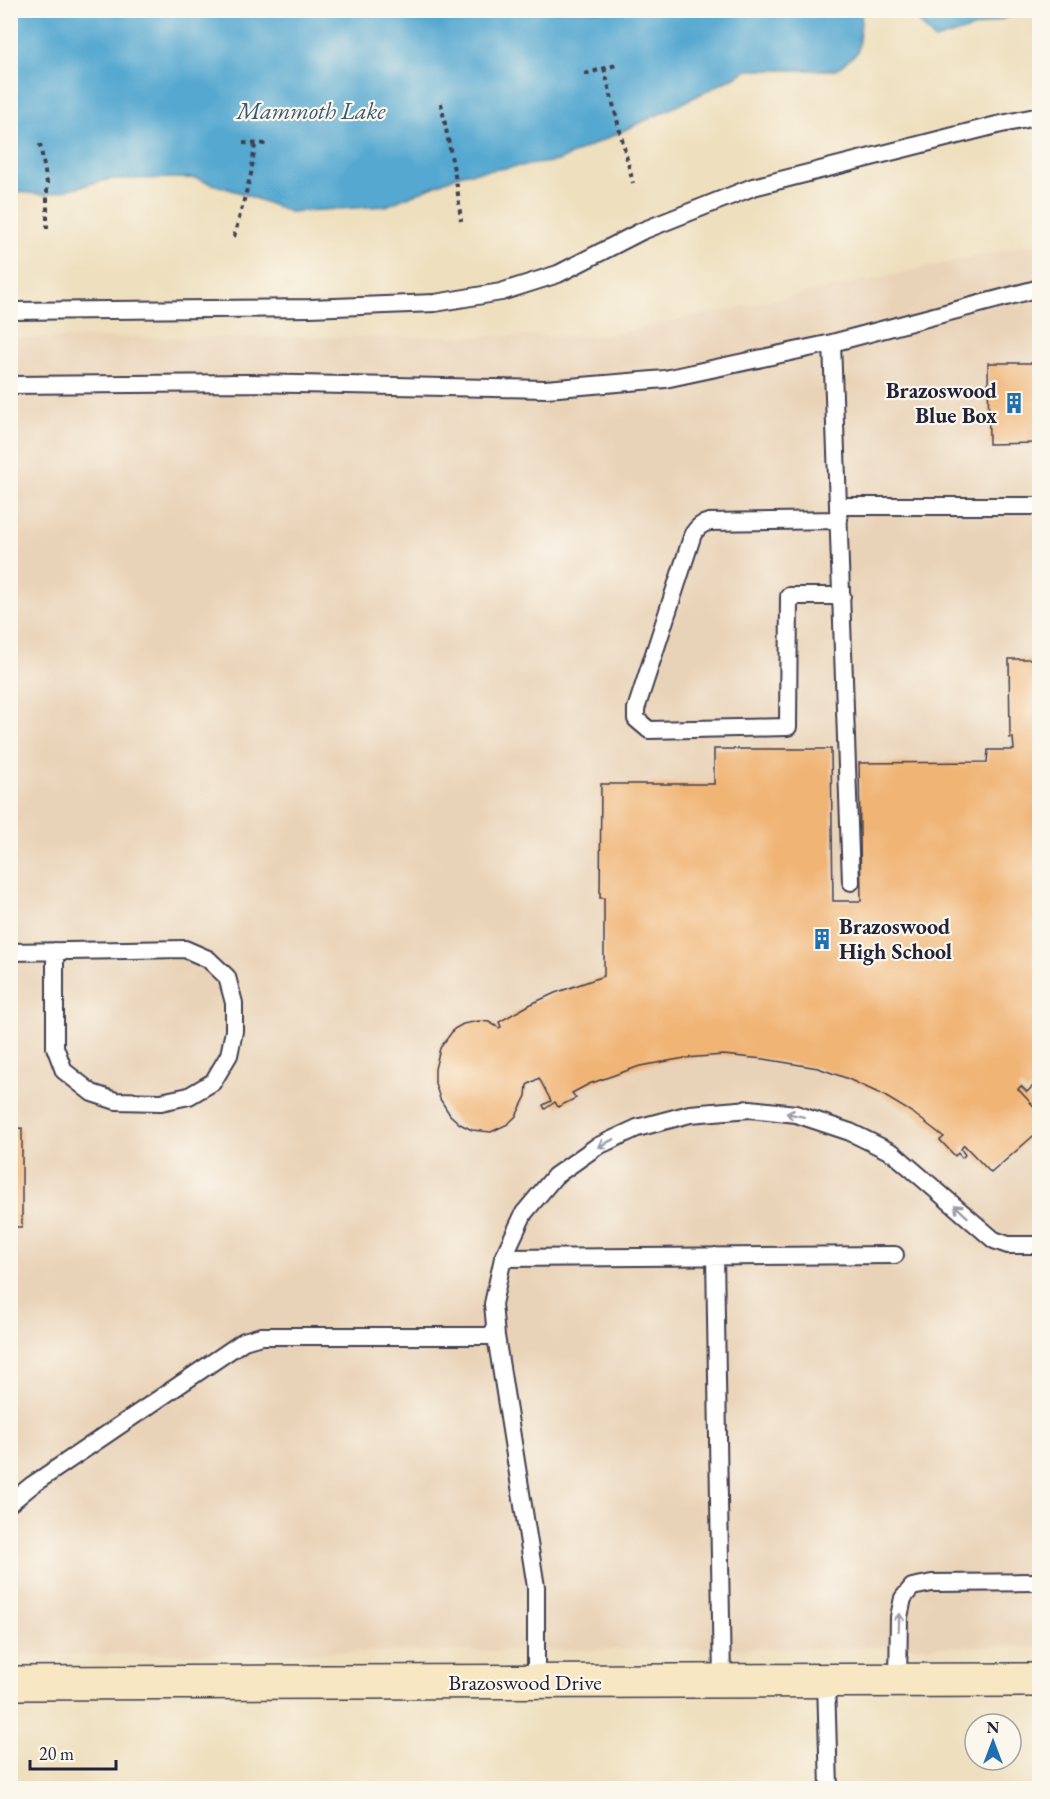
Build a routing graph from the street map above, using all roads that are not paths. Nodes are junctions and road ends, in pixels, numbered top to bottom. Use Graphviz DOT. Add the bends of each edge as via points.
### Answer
graph roads {
  1 [pos="1040,116"];
  2 [pos="1040,288"];
  3 [pos="10,311"];
  4 [pos="832,342"];
  5 [pos="10,385"];
  6 [pos="1040,506"];
  7 [pos="839,513"];
  8 [pos="842,596"];
  9 [pos="851,882"];
  10 [pos="55,951"];
  11 [pos="10,952"];
  12 [pos="1040,1245"];
  13 [pos="896,1255"];
  14 [pos="715,1256"];
  15 [pos="503,1257"];
  16 [pos="496,1336"];
  17 [pos="10,1503"];
  18 [pos="1040,1582"];
  19 [pos="1040,1680"];
  20 [pos="722,1681"];
  21 [pos="826,1681"];
  22 [pos="898,1681"];
  23 [pos="536,1682"];
  24 [pos="10,1683"];
  25 [pos="830,1788"];
  1 -- 3 [label="lane" via="753,187 642,231 558,274 501,292 424,304"];
  2 -- 4 [label="lane"];
  4 -- 5 [label="lane" via="665,379 546,389"];
  4 -- 7 [label="lane"];
  6 -- 7 [label="lane"];
  7 -- 8 [label="lane"];
  7 -- 8 [label="lane" via="709,522 697,528 636,709 636,719 650,730 788,728 789,596"];
  8 -- 9 [label="lane"];
  10 -- 10 [label="lane" via="185,949 208,959 227,977 234,1003 229,1055 213,1082 189,1096 161,1102 116,1101 92,1093 64,1071 55,1047"];
  10 -- 11 [label="lane"];
  12 -- 15 [label="lane, one-way" via="1008,1245 994,1240 893,1153 849,1132 796,1114 750,1109 690,1114 637,1128 597,1147 555,1176 524,1213"];
  13 -- 14 [label="lane"];
  14 -- 15 [label="lane"];
  14 -- 20 [label="lane"];
  15 -- 16 [label="lane" via="493,1304"];
  16 -- 17 [label="lane" via="261,1336 244,1341"];
  16 -- 23 [label="lane" via="536,1587"];
  22 -- 18 [label="lane, one-way" via="899,1617 903,1598 912,1587 932,1583"];
  19 -- 22 [label="street, Brazoswood Drive"];
  20 -- 21 [label="street, Brazoswood Drive"];
  20 -- 23 [label="street, Brazoswood Drive"];
  21 -- 22 [label="street, Brazoswood Drive"];
  21 -- 25 [label="lane"];
  23 -- 24 [label="street, Brazoswood Drive"];
}
